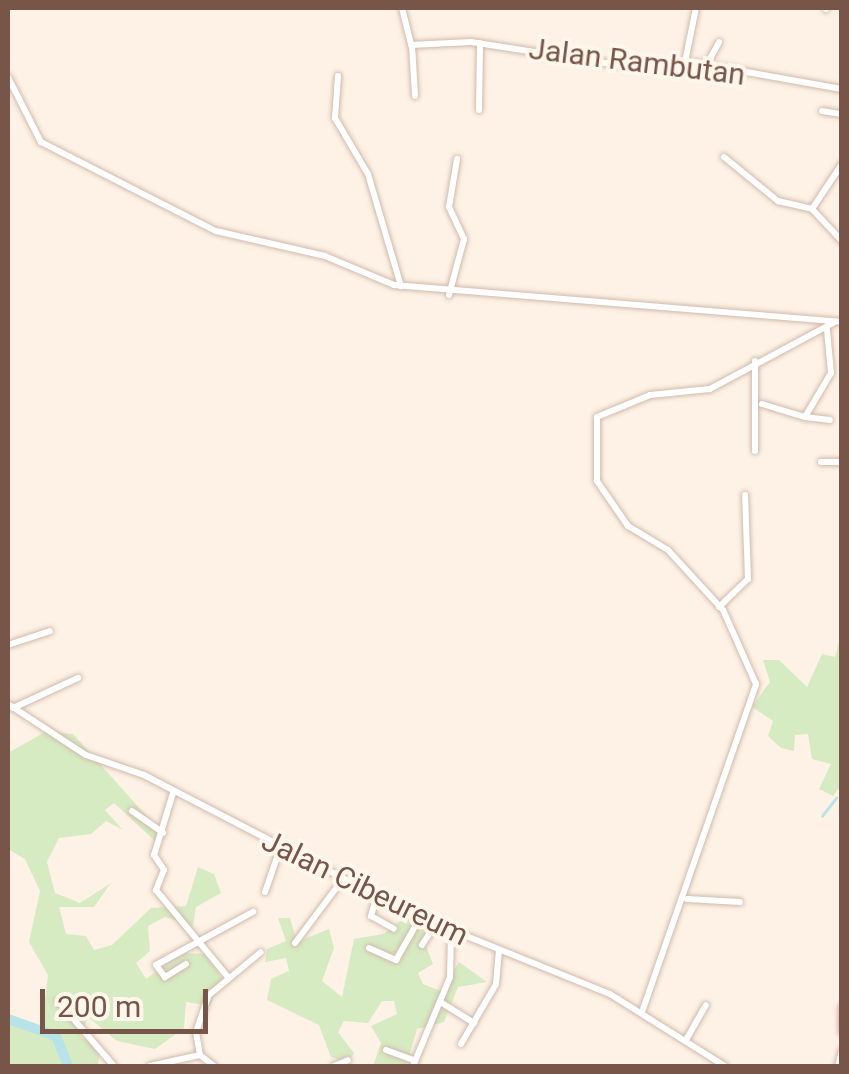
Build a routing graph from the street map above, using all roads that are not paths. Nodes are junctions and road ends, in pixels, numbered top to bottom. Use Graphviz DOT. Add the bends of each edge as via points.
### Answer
graph roads {
  1 [pos="402,8"];
  2 [pos="696,8"];
  3 [pos="720,42"];
  4 [pos="480,43"];
  5 [pos="412,45"];
  6 [pos="685,62"];
  7 [pos="707,64"];
  8 [pos="338,76"];
  9 [pos="8,77"];
  10 [pos="842,89"];
  11 [pos="415,96"];
  12 [pos="478,110"];
  13 [pos="822,111"];
  14 [pos="842,114"];
  15 [pos="724,157"];
  16 [pos="457,159"];
  17 [pos="842,164"];
  18 [pos="812,209"];
  19 [pos="842,241"];
  20 [pos="401,287"];
  21 [pos="449,295"];
  22 [pos="838,322"];
  23 [pos="827,330"];
  24 [pos="755,360"];
  25 [pos="762,404"];
  26 [pos="804,417"];
  27 [pos="830,420"];
  28 [pos="755,451"];
  29 [pos="821,462"];
  30 [pos="842,462"];
  31 [pos="746,495"];
  32 [pos="719,607"];
  33 [pos="50,631"];
  34 [pos="8,645"];
  35 [pos="78,678"];
  36 [pos="10,706"];
  37 [pos="173,793"];
  38 [pos="132,811"];
  39 [pos="163,833"];
  40 [pos="280,849"];
  41 [pos="343,879"];
  42 [pos="265,892"];
  43 [pos="377,896"];
  44 [pos="686,898"];
  45 [pos="740,902"];
  46 [pos="253,912"];
  47 [pos="420,918"];
  48 [pos="434,925"];
  49 [pos="394,929"];
  50 [pos="452,933"];
  51 [pos="198,938"];
  52 [pos="295,943"];
  53 [pos="422,945"];
  54 [pos="369,948"];
  55 [pos="499,951"];
  56 [pos="261,952"];
  57 [pos="186,964"];
  58 [pos="228,976"];
  59 [pos="58,1001"];
  60 [pos="442,1003"];
  61 [pos="706,1005"];
  62 [pos="842,1007"];
  63 [pos="642,1012"];
  64 [pos="474,1024"];
  65 [pos="842,1032"];
  66 [pos="686,1040"];
  67 [pos="461,1044"];
  68 [pos="386,1050"];
  69 [pos="842,1051"];
  70 [pos="200,1055"];
  71 [pos="348,1060"];
  72 [pos="413,1063"];
  73 [pos="114,1066"];
  74 [pos="150,1066"];
  75 [pos="214,1066"];
  76 [pos="334,1066"];
  77 [pos="725,1066"];
  78 [pos="838,1066"];
  1 -- 5 [label="street"];
  2 -- 6 [label="street"];
  3 -- 7 [label="street"];
  4 -- 5 [label="street, Jalan Rambutan"];
  4 -- 6 [label="street, Jalan Rambutan" via="623,66"];
  4 -- 12 [label="street"];
  5 -- 11 [label="street"];
  6 -- 7 [label="street, Jalan Rambutan"];
  7 -- 10 [label="street, Jalan Rambutan"];
  8 -- 20 [label="street" via="335,118 368,174"];
  9 -- 20 [label="street" via="41,142 216,231 326,256"];
  13 -- 14 [label="street"];
  15 -- 18 [label="street" via="767,195"];
  16 -- 21 [label="street" via="450,207 464,240 454,252"];
  17 -- 18 [label="street"];
  18 -- 19 [label="street"];
  20 -- 21 [label="street"];
  21 -- 22 [label="street"];
  22 -- 23 [label="street"];
  23 -- 24 [label="street"];
  23 -- 26 [label="street" via="830,373"];
  24 -- 25 [label="street"];
  24 -- 32 [label="street" via="710,389 650,394 596,419 598,480 628,526 668,550"];
  25 -- 26 [label="street"];
  25 -- 28 [label="street"];
  26 -- 27 [label="street"];
  29 -- 30 [label="street"];
  31 -- 32 [label="street" via="747,582 727,590"];
  32 -- 44 [label="street" via="756,684"];
  33 -- 34 [label="street"];
  35 -- 36 [label="street"];
  36 -- 37 [label="street, Jalan Cibeureum" via="86,755"];
  37 -- 39 [label="street"];
  37 -- 40 [label="street, Jalan Cibeureum"];
  38 -- 39 [label="street"];
  39 -- 51 [label="street" via="157,891"];
  40 -- 41 [label="street, Jalan Cibeureum"];
  40 -- 42 [label="street"];
  41 -- 43 [label="street, Jalan Cibeureum"];
  41 -- 52 [label="street"];
  43 -- 47 [label="street, Jalan Cibeureum"];
  43 -- 49 [label="street" via="370,916"];
  44 -- 45 [label="street"];
  44 -- 63 [label="street"];
  46 -- 51 [label="street" via="234,930 218,924"];
  47 -- 48 [label="street, Jalan Cibeureum"];
  47 -- 54 [label="street" via="395,962"];
  48 -- 50 [label="street, Jalan Cibeureum"];
  48 -- 53 [label="street"];
  50 -- 55 [label="street, Jalan Cibeureum"];
  50 -- 60 [label="street"];
  51 -- 57 [label="street" via="156,965 166,977"];
  51 -- 58 [label="street"];
  55 -- 63 [label="street, Jalan Cibeureum"];
  55 -- 64 [label="street" via="496,984"];
  56 -- 58 [label="street"];
  58 -- 70 [label="street" via="208,998"];
  59 -- 73 [label="street"];
  60 -- 64 [label="street"];
  60 -- 72 [label="street"];
  61 -- 66 [label="street"];
  62 -- 65 [label="street"];
  63 -- 66 [label="street, Jalan Cibeureum"];
  64 -- 67 [label="street"];
  66 -- 77 [label="street, Jalan Cibeureum"];
  68 -- 72 [label="street"];
  69 -- 78 [label="street"];
  70 -- 74 [label="street"];
  70 -- 75 [label="street"];
  71 -- 76 [label="street"];
}
